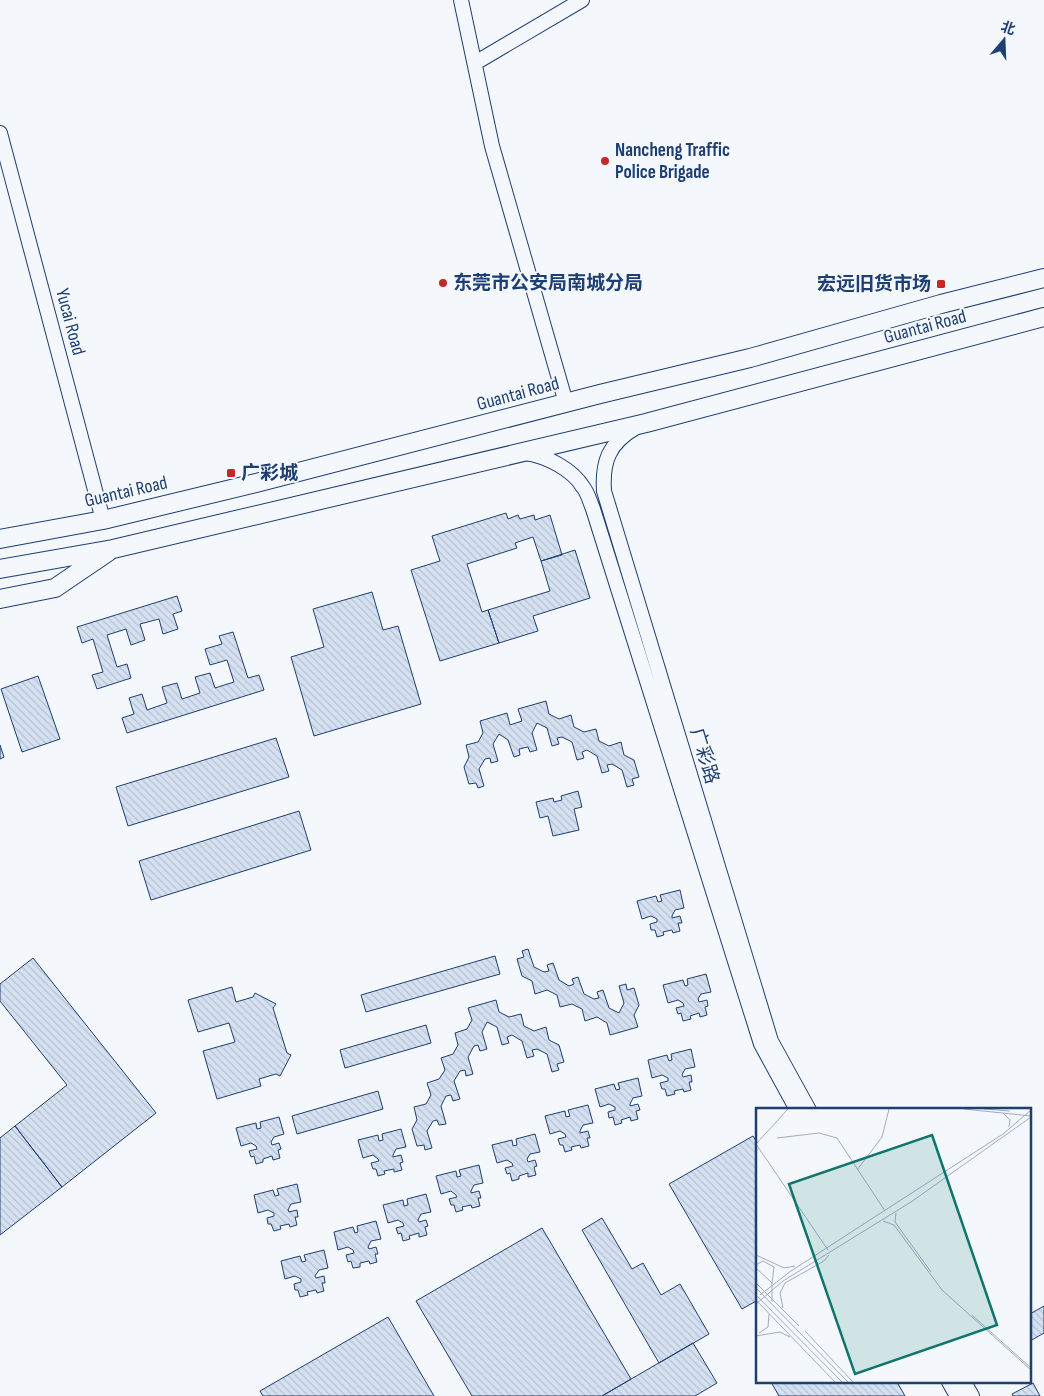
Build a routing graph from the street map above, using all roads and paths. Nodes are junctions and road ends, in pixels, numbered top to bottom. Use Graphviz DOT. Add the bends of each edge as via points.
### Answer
graph roads {
  1 [pos="461,0"];
  2 [pos="582,0"];
  3 [pos="475,62"];
  4 [pos="0,133"];
  5 [pos="1044,278"];
  6 [pos="1044,317"];
  7 [pos="566,403"];
  8 [pos="646,423"];
  9 [pos="520,452"];
  10 [pos="103,520"];
  11 [pos="0,539"];
  12 [pos="113,549"];
  13 [pos="0,569"];
  14 [pos="0,599"];
  15 [pos="796,1108"];
  16 [pos="808,1108"];
  17 [pos="950,1384"];
  18 [pos="965,1384"];
  19 [pos="957,1396"];
  20 [pos="972,1396"];
  1 -- 3 [label="street"];
  2 -- 3 [label="street"];
  3 -- 7 [label="street" via="492,146"];
  4 -- 10 [label="street, Yucai Road"];
  5 -- 7 [label="main road, Guantai Road" via="750,358"];
  6 -- 8 [label="main road, Guantai Road"];
  7 -- 10 [label="main road, Guantai Road"];
  8 -- 9 [label="main road, Guantai Road"];
  8 -- 16 [label="street, 广彩路" via="613,446 606,459 604,491 770,1041"];
  9 -- 12 [label="main road, Guantai Road"];
  9 -- 15 [label="street, 广彩路" via="551,460 568,472 583,487 593,509 761,1044"];
  10 -- 11 [label="main road, Guantai Road"];
  12 -- 13 [label="main road, Guantai Road"];
  12 -- 14 [label="main road" via="55,588"];
  17 -- 19 [label="street"];
  18 -- 20 [label="street"];
}
